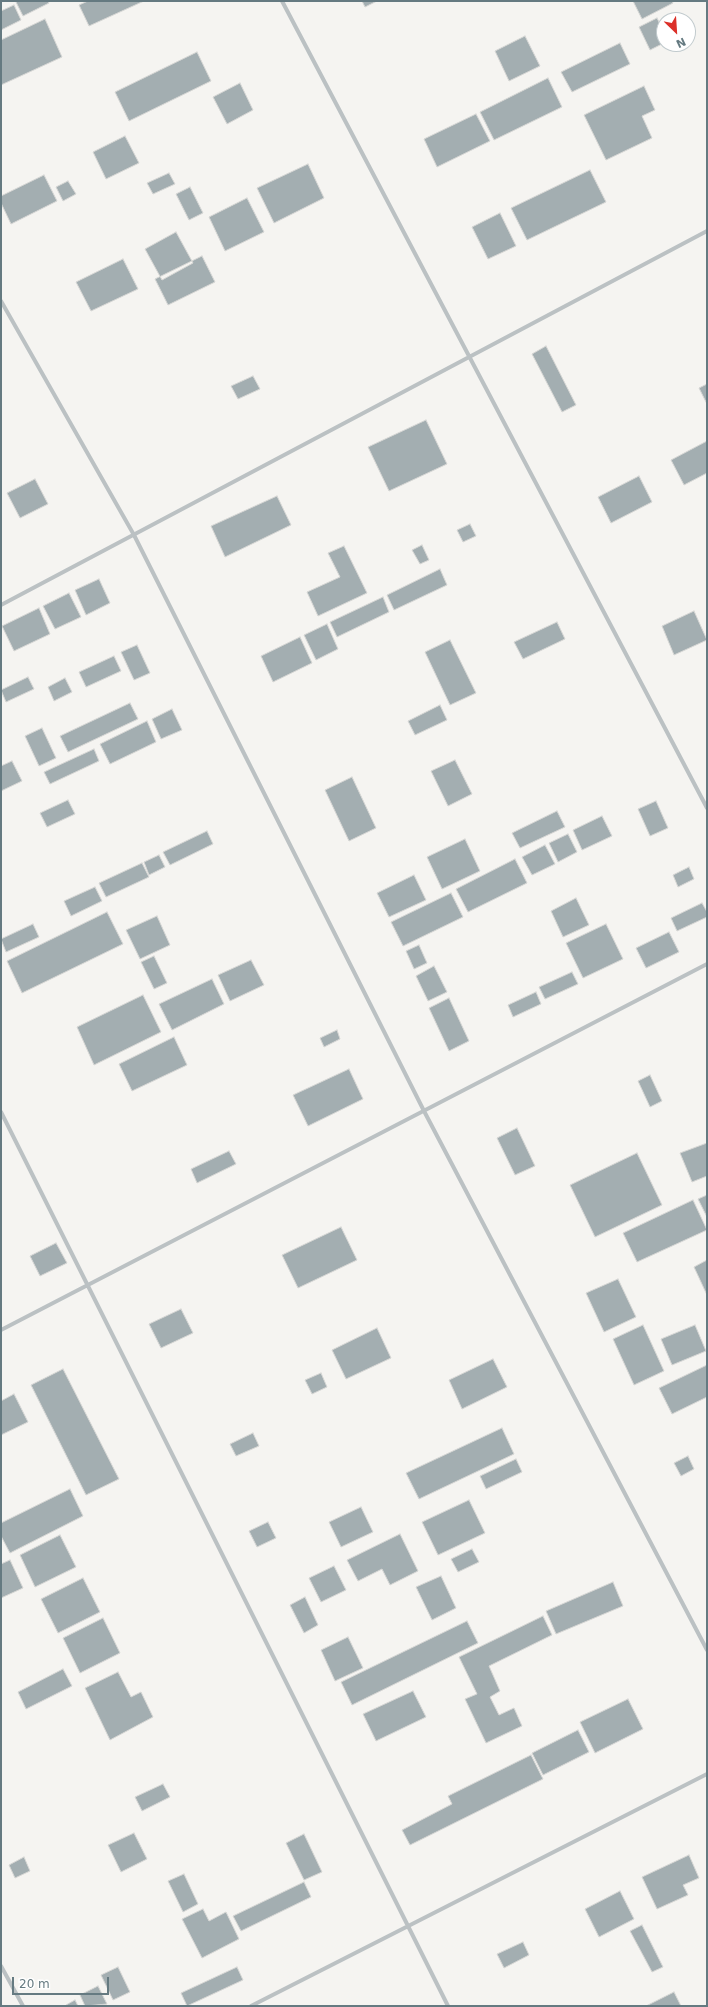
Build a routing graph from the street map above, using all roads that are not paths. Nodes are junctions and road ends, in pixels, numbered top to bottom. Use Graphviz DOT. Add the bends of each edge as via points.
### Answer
graph roads {
  1 [pos="282,1"];
  2 [pos="707,231"];
  3 [pos="1,301"];
  4 [pos="470,357"];
  5 [pos="134,535"];
  6 [pos="1,605"];
  7 [pos="707,808"];
  8 [pos="707,964"];
  9 [pos="424,1111"];
  10 [pos="1,1112"];
  11 [pos="86,1284"];
  12 [pos="1,1330"];
  13 [pos="707,1650"];
  14 [pos="707,1774"];
  15 [pos="408,1926"];
  16 [pos="1,1966"];
  17 [pos="23,2006"];
  18 [pos="251,2006"];
  19 [pos="448,2006"];
  1 -- 4 [label="street"];
  2 -- 4 [label="street"];
  3 -- 5 [label="street"];
  4 -- 5 [label="street"];
  4 -- 7 [label="street"];
  5 -- 6 [label="street"];
  5 -- 9 [label="street"];
  8 -- 9 [label="street"];
  9 -- 11 [label="street"];
  9 -- 13 [label="street"];
  10 -- 11 [label="street"];
  11 -- 12 [label="street"];
  11 -- 15 [label="street"];
  14 -- 15 [label="street"];
  15 -- 18 [label="street"];
  15 -- 19 [label="street"];
  16 -- 17 [label="street"];
}
